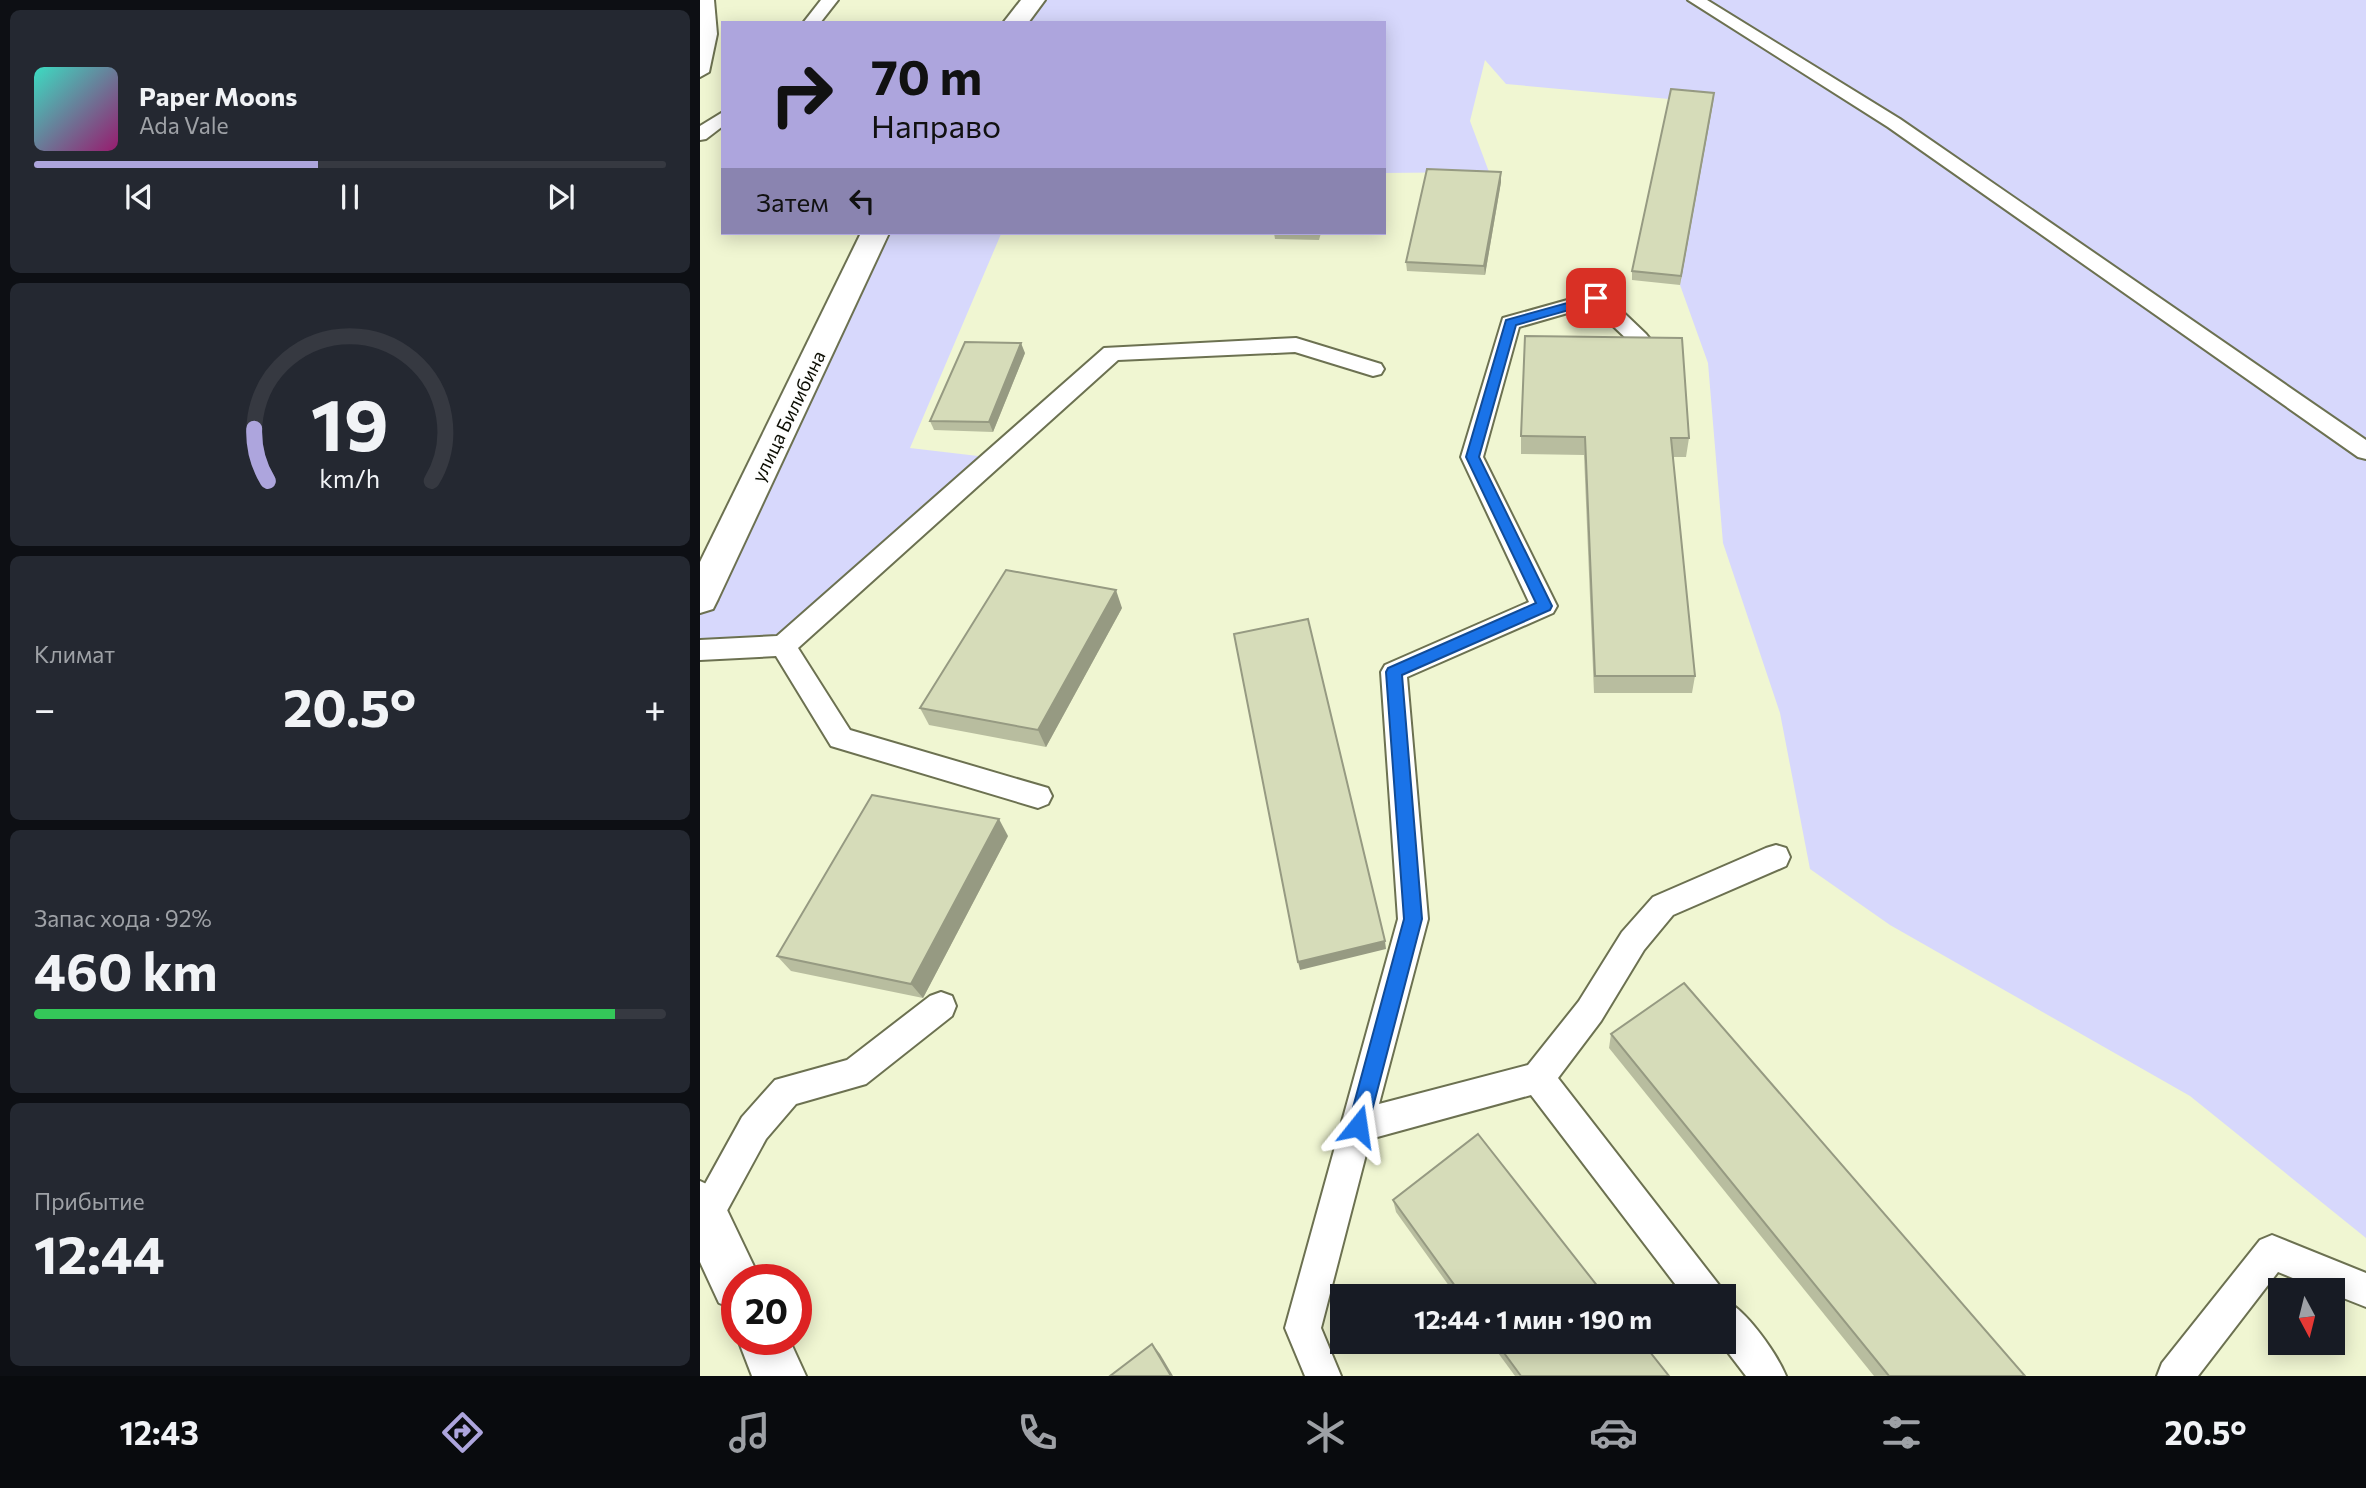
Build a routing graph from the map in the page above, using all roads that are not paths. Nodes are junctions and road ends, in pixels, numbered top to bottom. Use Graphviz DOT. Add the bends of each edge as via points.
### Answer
graph roads {
  1 [pos="706,0"];
  2 [pos="830,0"];
  3 [pos="1034,0"];
  4 [pos="1696,0"];
  5 [pos="813,21"];
  6 [pos="1017,21"];
  7 [pos="700,72"];
  8 [pos="721,119"];
  9 [pos="700,135"];
  10 [pos="874,235"];
  11 [pos="1639,340"];
  12 [pos="1373,369"];
  13 [pos="2366,451"];
  14 [pos="700,598"];
  15 [pos="783,646"];
  16 [pos="700,650"];
  17 [pos="1038,796"];
  18 [pos="1776,857"];
  19 [pos="941,1006"];
  20 [pos="1538,1078"];
  21 [pos="1358,1126"];
  22 [pos="703,1211"];
  23 [pos="728,1264"];
  24 [pos="1697,1284"];
  25 [pos="2366,1290"];
  26 [pos="1736,1334"];
  27 [pos="769,1355"];
  28 [pos="779,1376"];
  29 [pos="1323,1376"];
  30 [pos="1768,1376"];
  31 [pos="2175,1376"];
  1 -- 7 [label="lane" via="709,34"];
  2 -- 5 [label="lane"];
  3 -- 6 [label="street"];
  4 -- 13 [label="lane" via="1894,123"];
  8 -- 9 [label="lane"];
  10 -- 14 [label="street, улица Билибина"];
  11 -- 21 [label="lane" via="1596,298 1510,323 1472,457 1544,606 1394,672 1413,919"];
  12 -- 15 [label="lane" via="1296,345 1112,353"];
  15 -- 16 [label="lane"];
  15 -- 17 [label="lane" via="841,738"];
  18 -- 20 [label="lane" via="1663,906 1633,941 1590,1011"];
  19 -- 22 [label="lane" via="855,1073 786,1091 754,1128"];
  20 -- 21 [label="lane"];
  20 -- 24 [label="lane"];
  21 -- 29 [label="lane" via="1303,1328"];
  22 -- 23 [label="street"];
  25 -- 31 [label="lane" via="2272,1252"];
  26 -- 30 [label="lane"];
  27 -- 28 [label="street"];
}
